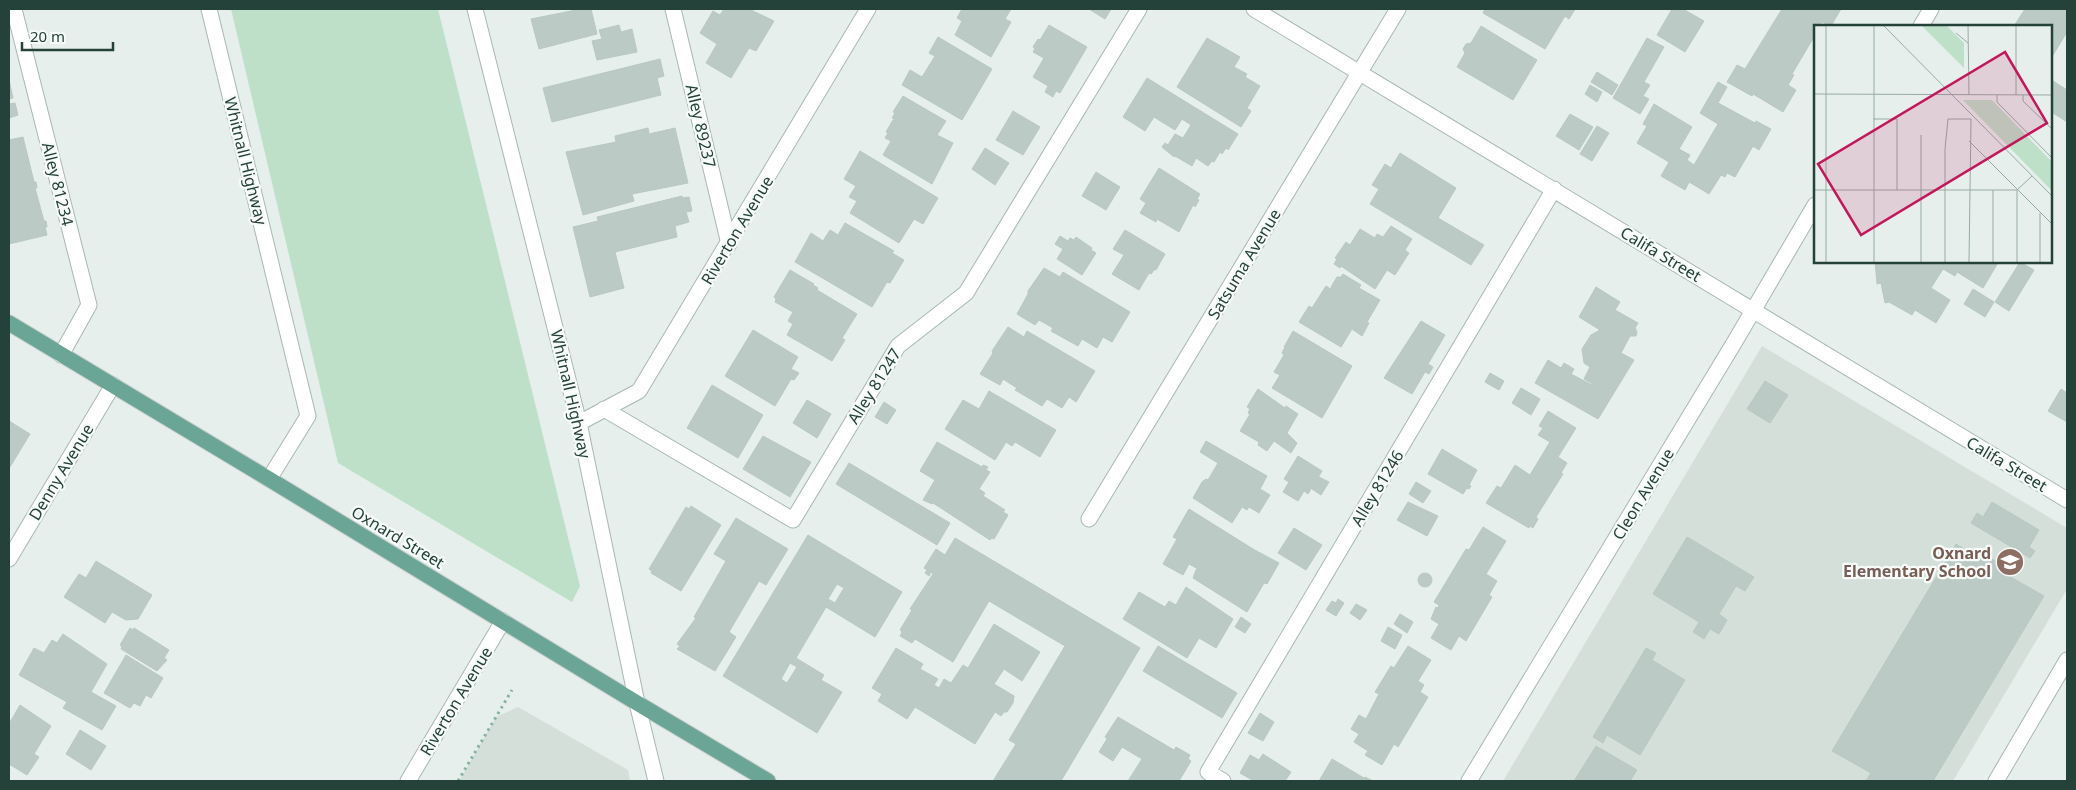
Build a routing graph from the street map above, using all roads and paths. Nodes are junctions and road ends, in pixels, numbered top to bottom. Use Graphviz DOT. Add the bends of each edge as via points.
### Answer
graph roads {
  1 [pos="14,9"];
  2 [pos="210,9"];
  3 [pos="475,9"];
  4 [pos="673,9"];
  5 [pos="868,9"];
  6 [pos="1139,9"];
  7 [pos="1254,9"];
  8 [pos="1398,9"];
  9 [pos="1931,9"];
  10 [pos="1922,25"];
  11 [pos="1360,72"];
  12 [pos="1554,189"];
  13 [pos="1814,207"];
  14 [pos="729,244"];
  15 [pos="1753,310"];
  16 [pos="9,323"];
  17 [pos="61,355"];
  18 [pos="113,385"];
  19 [pos="604,409"];
  20 [pos="579,424"];
  21 [pos="270,478"];
  22 [pos="2067,500"];
  23 [pos="1089,519"];
  24 [pos="9,559"];
  25 [pos="504,622"];
  26 [pos="2067,660"];
  27 [pos="512,690"];
  28 [pos="637,703"];
  29 [pos="408,781"];
  30 [pos="458,781"];
  31 [pos="656,781"];
  32 [pos="768,781"];
  33 [pos="1223,781"];
  34 [pos="1469,781"];
  35 [pos="1996,781"];
  1 -- 17 [label="street, Alley 81234" via="89,305"];
  2 -- 21 [label="street, Whitnall Highway" via="308,416"];
  3 -- 20 [label="street, Whitnall Highway"];
  4 -- 14 [label="street, Alley 89237"];
  5 -- 14 [label="street, Riverton Avenue"];
  6 -- 19 [label="street, Alley 81247" via="966,293 898,346 793,520"];
  7 -- 11 [label="street, Califa Street"];
  8 -- 11 [label="street, Satsuma Avenue"];
  9 -- 10 [label="street"];
  11 -- 12 [label="street, Califa Street"];
  11 -- 23 [label="street, Satsuma Avenue"];
  12 -- 15 [label="street, Califa Street"];
  12 -- 33 [label="street, Alley 81246" via="1208,772"];
  13 -- 15 [label="street, Cleon Avenue"];
  14 -- 19 [label="street, Riverton Avenue" via="639,391"];
  15 -- 22 [label="street, Califa Street"];
  15 -- 34 [label="street, Cleon Avenue"];
  16 -- 17 [label="main road, Oxnard Street"];
  17 -- 18 [label="main road, Oxnard Street"];
  18 -- 21 [label="main road, Oxnard Street"];
  18 -- 24 [label="street, Denny Avenue"];
  19 -- 20 [label="street, Riverton Avenue"];
  20 -- 28 [label="street, Whitnall Highway"];
  21 -- 25 [label="main road, Oxnard Street"];
  25 -- 28 [label="main road, Oxnard Street"];
  25 -- 29 [label="street, Riverton Avenue"];
  26 -- 35 [label="street"];
  27 -- 30 [label="path"];
  28 -- 31 [label="street, Whitnall Highway"];
  28 -- 32 [label="main road, Oxnard Street"];
}
